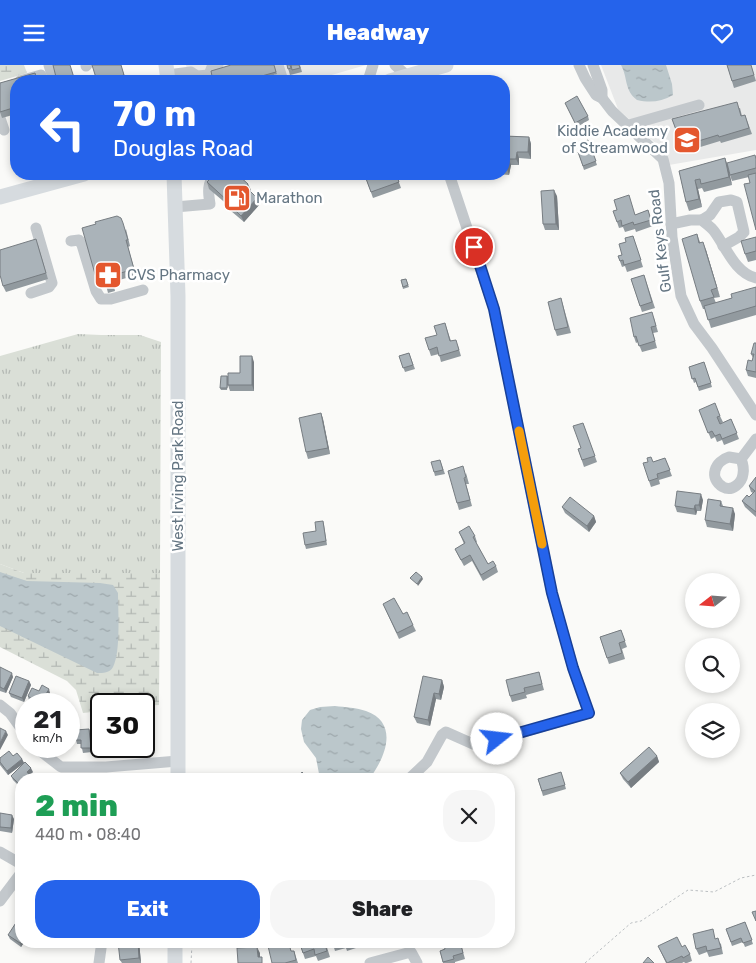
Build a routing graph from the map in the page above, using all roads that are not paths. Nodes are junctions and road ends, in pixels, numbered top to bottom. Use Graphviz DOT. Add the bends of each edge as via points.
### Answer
graph roads {
  1 [pos="218,65"];
  2 [pos="395,65"];
  3 [pos="446,65"];
  4 [pos="579,65"];
  5 [pos="593,65"];
  6 [pos="167,74"];
  7 [pos="196,75"];
  8 [pos="205,75"];
  9 [pos="412,75"];
  10 [pos="420,75"];
  11 [pos="602,97"];
  12 [pos="699,105"];
  13 [pos="629,125"];
  14 [pos="62,180"];
  15 [pos="174,180"];
  16 [pos="211,180"];
  17 [pos="451,180"];
  18 [pos="0,197"];
  19 [pos="175,207"];
  20 [pos="702,220"];
  21 [pos="671,224"];
  22 [pos="36,228"];
  23 [pos="71,241"];
  24 [pos="723,246"];
  25 [pos="756,278"];
  26 [pos="143,290"];
  27 [pos="31,293"];
  28 [pos="756,415"];
  29 [pos="756,439"];
  30 [pos="741,459"];
  31 [pos="0,705"];
  32 [pos="15,720"];
  33 [pos="49,758"];
  34 [pos="178,761"];
  35 [pos="106,767"];
  36 [pos="106,773"];
  37 [pos="178,773"];
  38 [pos="415,773"];
  39 [pos="0,852"];
  40 [pos="15,861"];
  41 [pos="15,881"];
  42 [pos="0,901"];
  43 [pos="101,948"];
  44 [pos="175,948"];
  45 [pos="99,963"];
  46 [pos="175,963"];
  47 [pos="370,963"];
  48 [pos="417,963"];
  1 -- 8 [label="street"];
  2 -- 9 [label="street"];
  3 -- 10 [label="main road"];
  4 -- 11 [label="street, Gulf Keys Road" via="596,95"];
  5 -- 11 [label="street, Gulf Keys Road"];
  6 -- 7 [label="street" via="191,72"];
  11 -- 13 [label="street, Gulf Keys Road" via="612,111"];
  12 -- 13 [label="street"];
  13 -- 21 [label="street, Gulf Keys Road" via="663,159 669,183"];
  14 -- 18 [label="main road"];
  15 -- 19 [label="main road, West Irving Park Road"];
  16 -- 19 [label="street" via="210,204"];
  17 -- 38 [label="street" via="494,309 552,593 589,713 478,745 446,732"];
  19 -- 34 [label="main road, West Irving Park Road" via="178,296"];
  20 -- 21 [label="street"];
  20 -- 24 [label="street" via="713,229"];
  20 -- 24 [label="street" via="719,202 737,202 744,232"];
  21 -- 28 [label="street, Gulf Keys Road" via="681,296 694,325"];
  22 -- 27 [label="street" via="52,283 50,287"];
  23 -- 26 [label="street" via="79,240 82,245 101,299"];
  24 -- 25 [label="street" via="742,270"];
  29 -- 30 [label="street"];
  31 -- 32 [label="street"];
  33 -- 35 [label="street" via="61,767"];
  34 -- 35 [label="street"];
  34 -- 37 [label="main road, West Irving Park Road"];
  35 -- 36 [label="street"];
  39 -- 40 [label="street"];
  41 -- 42 [label="street"];
  43 -- 45 [label="street"];
  44 -- 46 [label="main road"];
  47 -- 48 [label="street" via="411,952"];
}
